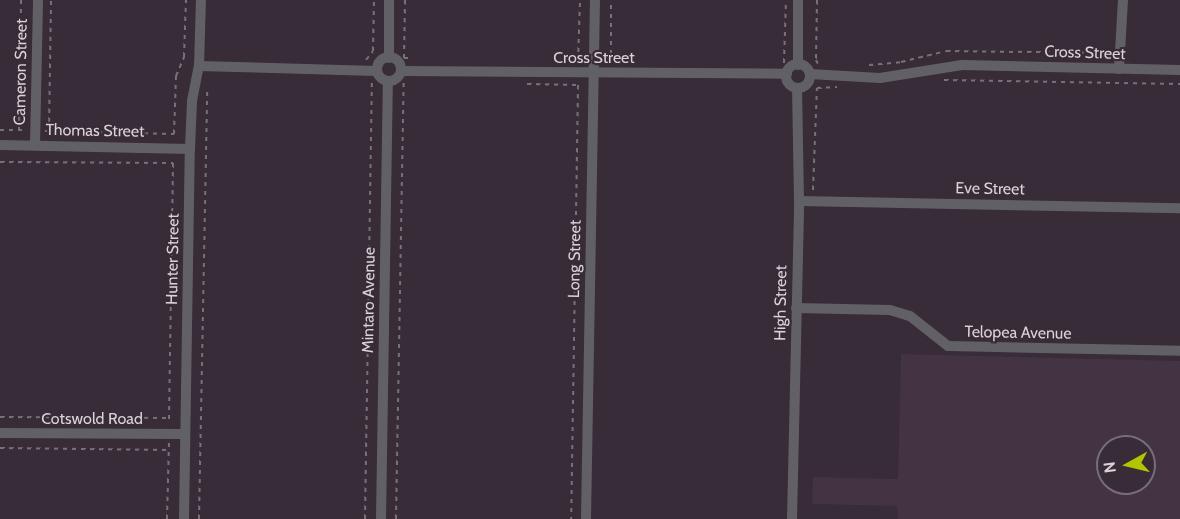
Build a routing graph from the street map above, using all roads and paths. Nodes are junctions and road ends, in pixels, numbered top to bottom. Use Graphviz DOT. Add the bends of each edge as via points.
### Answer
graph roads {
  1 [pos="21,0"];
  2 [pos="38,0"];
  3 [pos="51,0"];
  4 [pos="186,0"];
  5 [pos="201,0"];
  6 [pos="374,0"];
  7 [pos="389,0"];
  8 [pos="405,0"];
  9 [pos="580,0"];
  10 [pos="595,0"];
  11 [pos="611,0"];
  12 [pos="786,0"];
  13 [pos="798,0"];
  14 [pos="817,0"];
  15 [pos="1123,0"];
  16 [pos="1111,53"];
  17 [pos="388,58"];
  18 [pos="409,58"];
  19 [pos="366,60"];
  20 [pos="578,61"];
  21 [pos="621,63"];
  22 [pos="821,64"];
  23 [pos="798,65"];
  24 [pos="867,65"];
  25 [pos="199,66"];
  26 [pos="1119,69"];
  27 [pos="401,70"];
  28 [pos="786,70"];
  29 [pos="1180,70"];
  30 [pos="377,71"];
  31 [pos="593,74"];
  32 [pos="810,74"];
  33 [pos="943,80"];
  34 [pos="362,81"];
  35 [pos="388,81"];
  36 [pos="207,82"];
  37 [pos="410,82"];
  38 [pos="522,84"];
  39 [pos="1180,84"];
  40 [pos="843,87"];
  41 [pos="797,88"];
  42 [pos="0,130"];
  43 [pos="19,130"];
  44 [pos="25,130"];
  45 [pos="44,130"];
  46 [pos="49,131"];
  47 [pos="0,145"];
  48 [pos="35,145"];
  49 [pos="190,149"];
  50 [pos="0,162"];
  51 [pos="813,192"];
  52 [pos="799,201"];
  53 [pos="1180,208"];
  54 [pos="796,309"];
  55 [pos="1180,351"];
  56 [pos="0,417"];
  57 [pos="169,418"];
  58 [pos="169,426"];
  59 [pos="0,433"];
  60 [pos="184,434"];
  61 [pos="169,443"];
  62 [pos="0,448"];
  63 [pos="168,450"];
  64 [pos="167,519"];
  65 [pos="184,519"];
  66 [pos="199,519"];
  67 [pos="365,519"];
  68 [pos="381,519"];
  69 [pos="396,519"];
  70 [pos="571,519"];
  71 [pos="586,519"];
  72 [pos="792,519"];
  1 -- 43 [label="path"];
  2 -- 48 [label="street, Cameron Street"];
  3 -- 46 [label="path"];
  4 -- 46 [label="path" via="184,57 176,76 174,134"];
  5 -- 25 [label="street, Hunter Street"];
  6 -- 19 [label="path" via="373,51"];
  7 -- 17 [label="street"];
  8 -- 18 [label="path" via="404,58"];
  9 -- 20 [label="path"];
  10 -- 31 [label="street, Long Street"];
  11 -- 21 [label="path" via="610,63"];
  12 -- 28 [label="path"];
  13 -- 23 [label="street"];
  14 -- 22 [label="path" via="816,60"];
  15 -- 26 [label="street"];
  16 -- 24 [label="path" via="946,51 902,62"];
  17 -- 27 [label="street" via="399,63"];
  17 -- 30 [label="street" via="381,60"];
  23 -- 28 [label="street"];
  23 -- 32 [label="street" via="806,67"];
  25 -- 30 [label="street"];
  25 -- 49 [label="street, Hunter Street" via="192,101"];
  26 -- 29 [label="street, Cross Street"];
  26 -- 32 [label="street, Cross Street" via="962,65 880,78"];
  27 -- 31 [label="street, Cross Street"];
  27 -- 35 [label="street" via="395,80"];
  28 -- 31 [label="street, Cross Street"];
  28 -- 41 [label="street" via="790,85"];
  30 -- 35 [label="street"];
  31 -- 71 [label="street, Long Street"];
  32 -- 41 [label="street" via="806,85"];
  33 -- 39 [label="path"];
  34 -- 67 [label="path" via="372,81"];
  35 -- 68 [label="street, Mintaro Avenue"];
  36 -- 66 [label="path"];
  37 -- 69 [label="path" via="403,82"];
  38 -- 70 [label="path" via="578,85"];
  40 -- 51 [label="path" via="817,88"];
  41 -- 52 [label="street, High Street"];
  42 -- 43 [label="path"];
  43 -- 44 [label="path"];
  45 -- 46 [label="path"];
  47 -- 48 [label="street, Thomas Street"];
  48 -- 49 [label="street, Thomas Street"];
  49 -- 60 [label="street, Hunter Street"];
  50 -- 57 [label="path" via="173,163"];
  52 -- 53 [label="street, Eve Street"];
  52 -- 54 [label="street, High Street"];
  54 -- 55 [label="street, Telopea Avenue" via="890,310 910,316 948,346"];
  54 -- 72 [label="street, High Street"];
  56 -- 57 [label="path"];
  57 -- 58 [label="path"];
  59 -- 60 [label="street, Cotswold Road"];
  60 -- 65 [label="street, Hunter Street"];
  61 -- 63 [label="path"];
  62 -- 63 [label="path"];
  63 -- 64 [label="path"];
}
